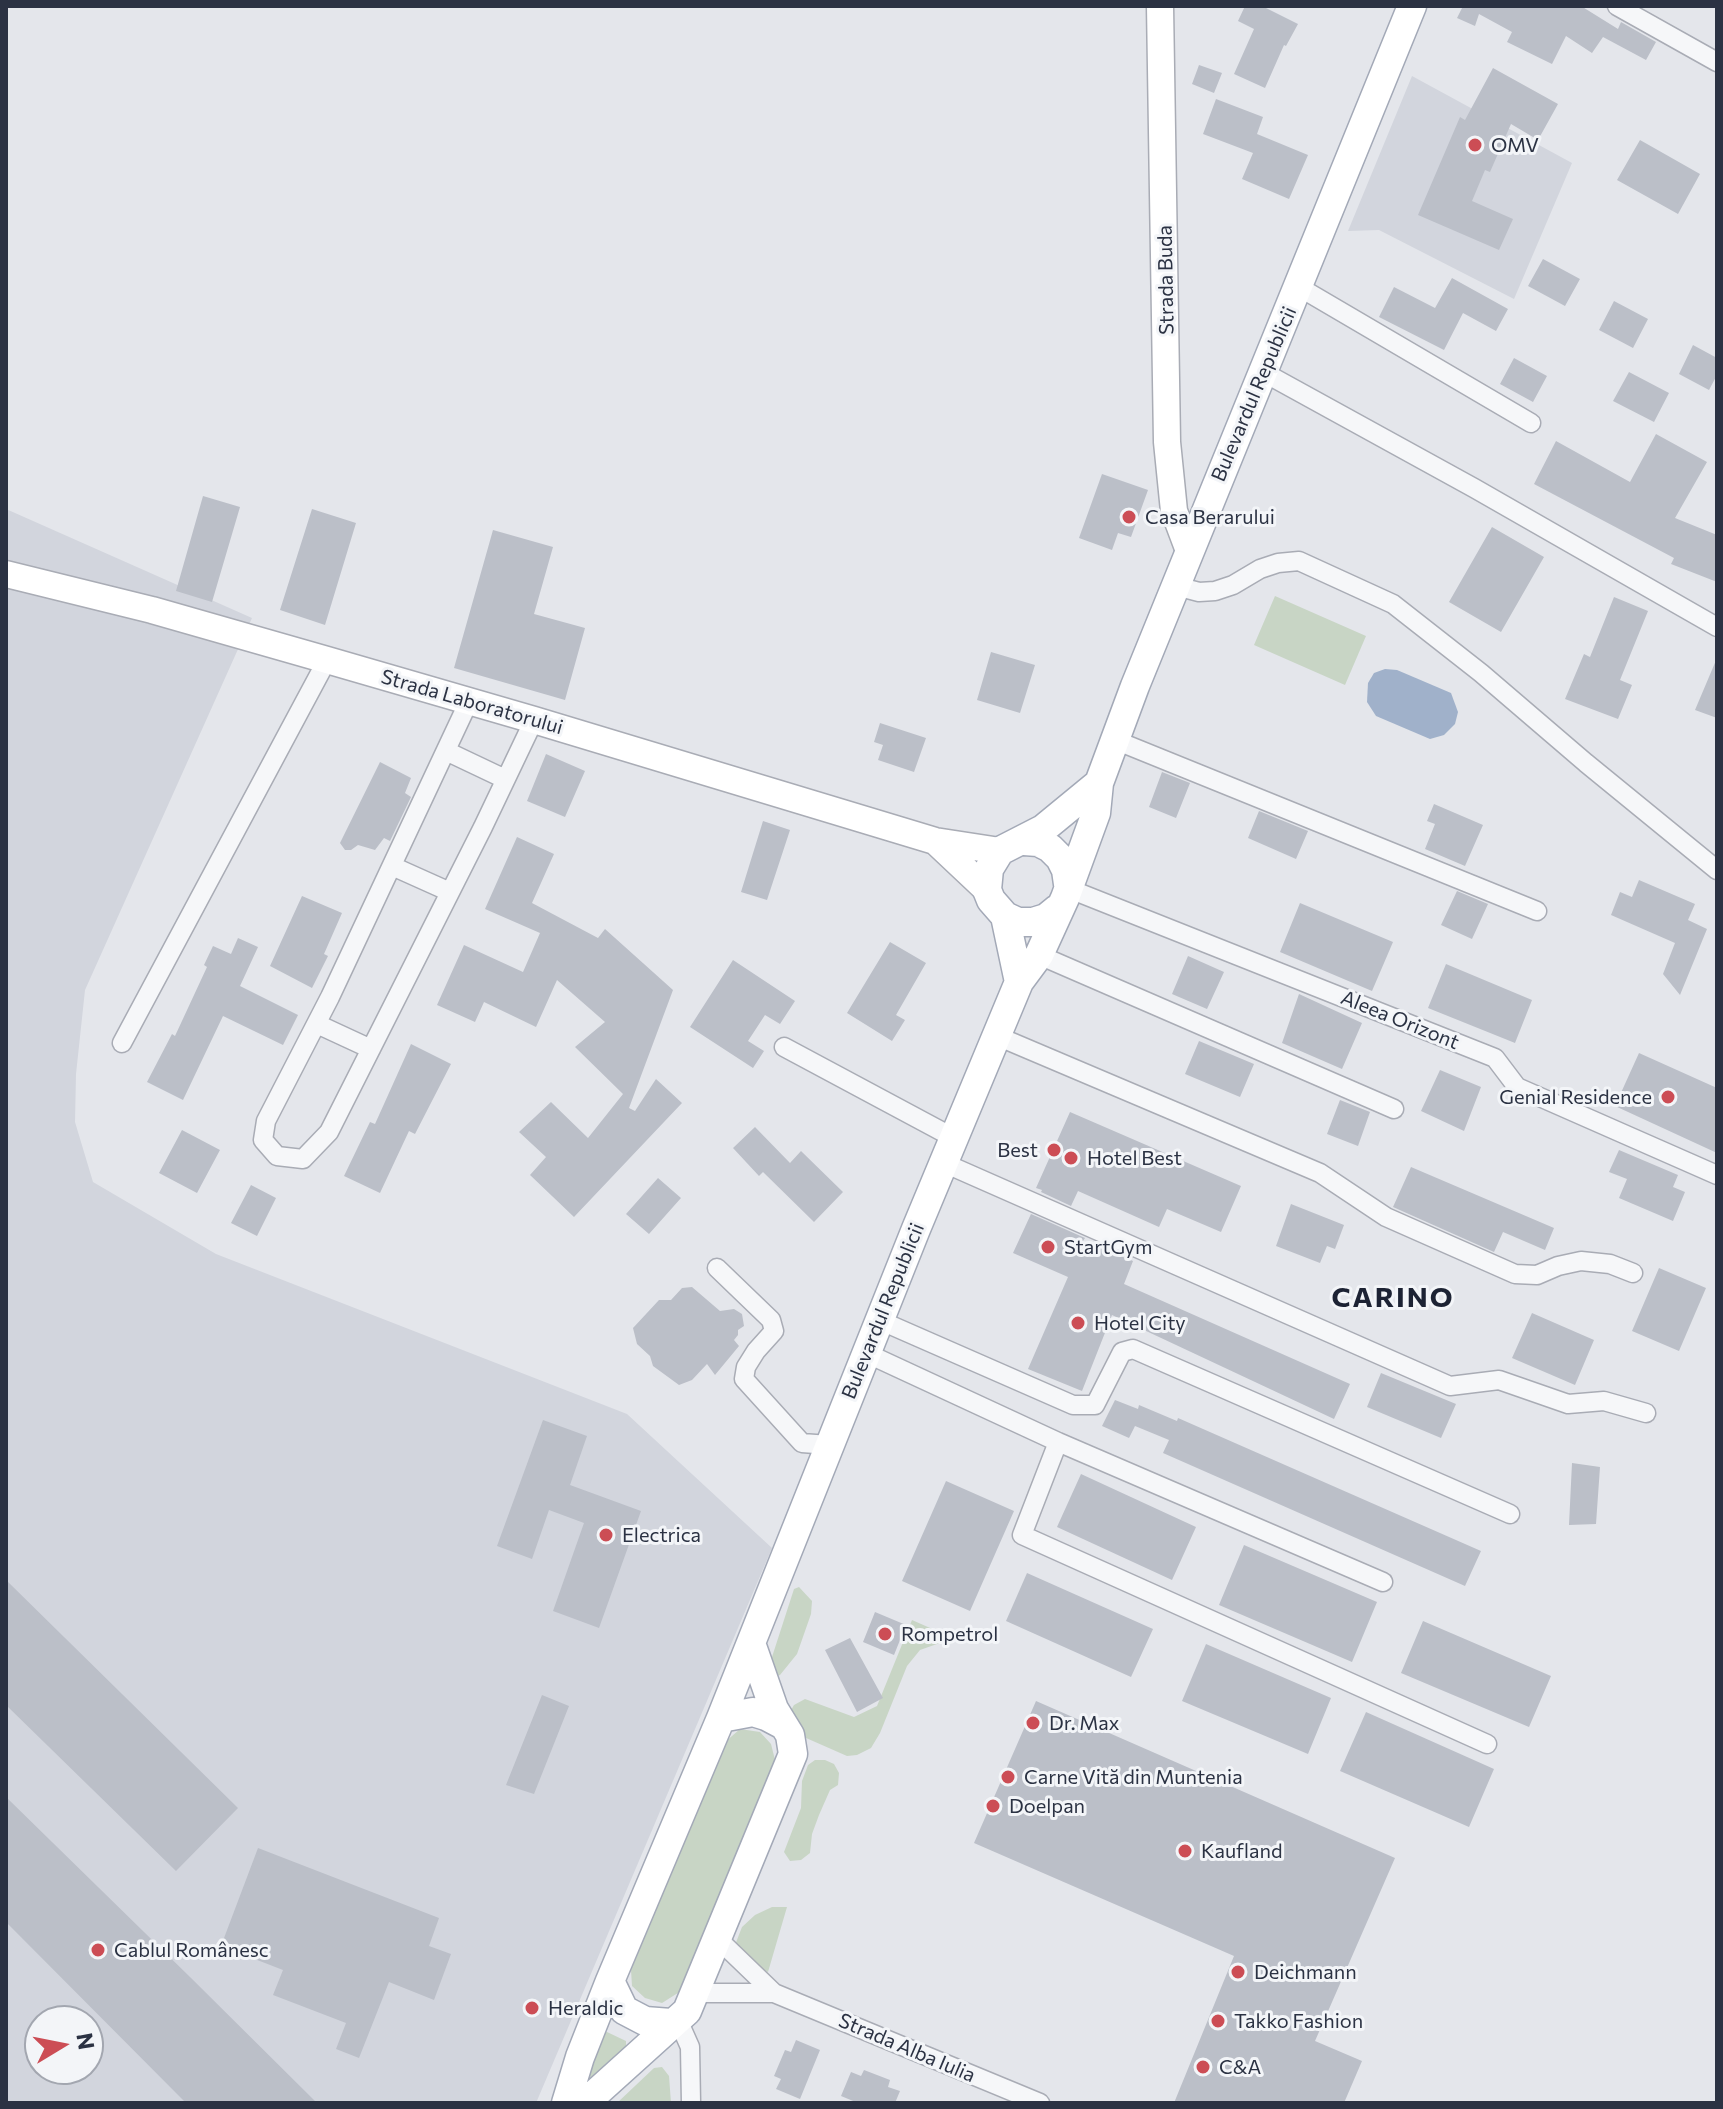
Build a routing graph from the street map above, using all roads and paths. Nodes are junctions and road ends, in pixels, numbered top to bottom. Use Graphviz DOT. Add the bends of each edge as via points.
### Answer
graph roads {
  1 [pos="1160,6"];
  2 [pos="1412,6"];
  3 [pos="1617,6"];
  4 [pos="1717,62"];
  5 [pos="1299,287"];
  6 [pos="1263,372"];
  7 [pos="1531,423"];
  8 [pos="1189,551"];
  9 [pos="6,574"];
  10 [pos="1176,586"];
  11 [pos="1717,627"];
  12 [pos="327,660"];
  13 [pos="469,701"];
  14 [pos="534,720"];
  15 [pos="1115,740"];
  16 [pos="446,751"];
  17 [pos="505,779"];
  18 [pos="1099,783"];
  19 [pos="935,841"];
  20 [pos="1012,846"];
  21 [pos="392,866"];
  22 [pos="1717,870"];
  23 [pos="987,890"];
  24 [pos="450,892"];
  25 [pos="1064,894"];
  26 [pos="1537,911"];
  27 [pos="1005,916"];
  28 [pos="1039,955"];
  29 [pos="1019,982"];
  30 [pos="317,1024"];
  31 [pos="997,1036"];
  32 [pos="122,1043"];
  33 [pos="784,1047"];
  34 [pos="371,1049"];
  35 [pos="1394,1109"];
  36 [pos="949,1150"];
  37 [pos="1717,1175"];
  38 [pos="717,1268"];
  39 [pos="1633,1273"];
  40 [pos="879,1320"];
  41 [pos="866,1353"];
  42 [pos="1646,1413"];
  43 [pos="1058,1442"];
  44 [pos="829,1445"];
  45 [pos="1510,1514"];
  46 [pos="1383,1582"];
  47 [pos="751,1643"];
  48 [pos="721,1718"];
  49 [pos="783,1725"];
  50 [pos="1487,1744"];
  51 [pos="718,1939"];
  52 [pos="610,1981"];
  53 [pos="695,1993"];
  54 [pos="774,1993"];
  55 [pos="675,2022"];
  56 [pos="690,2057"];
  57 [pos="566,2103"];
  58 [pos="585,2103"];
  59 [pos="677,2103"];
  60 [pos="691,2103"];
  61 [pos="1040,2103"];
  1 -- 8 [label="street, Strada Buda" via="1168,454 1174,511"];
  2 -- 5 [label="main road, Bulevardul Republicii"];
  3 -- 4 [label="street"];
  5 -- 6 [label="main road, Bulevardul Republicii"];
  5 -- 7 [label="street"];
  6 -- 8 [label="main road, Bulevardul Republicii"];
  6 -- 11 [label="street"];
  8 -- 10 [label="main road, Bulevardul Republicii"];
  9 -- 12 [label="street, Strada Laboratorului"];
  10 -- 15 [label="main road, Bulevardul Republicii"];
  10 -- 22 [label="street" via="1215,591 1269,566 1299,561 1393,604"];
  12 -- 13 [label="street, Strada Laboratorului"];
  12 -- 32 [label="street"];
  13 -- 14 [label="street, Strada Laboratorului"];
  13 -- 16 [label="street"];
  14 -- 17 [label="street"];
  14 -- 19 [label="street, Strada Laboratorului"];
  15 -- 18 [label="main road, Bulevardul Republicii"];
  15 -- 26 [label="street"];
  16 -- 17 [label="street"];
  16 -- 21 [label="street"];
  17 -- 24 [label="street"];
  18 -- 20 [label="main road, Bulevardul Republicii" via="1069,810"];
  18 -- 25 [label="main road, Bulevardul Republicii" via="1096,813"];
  19 -- 20 [label="street, Strada Laboratorului"];
  19 -- 23 [label="street"];
  20 -- 23 [label="main road" via="989,869"];
  20 -- 25 [label="main road" via="1038,842 1050,848 1066,870"];
  21 -- 24 [label="street"];
  21 -- 30 [label="street"];
  23 -- 27 [label="main road"];
  24 -- 34 [label="street"];
  25 -- 27 [label="main road" via="1046,918 1018,922"];
  25 -- 28 [label="main road, Bulevardul Republicii"];
  25 -- 37 [label="street, Aleea Orizont" via="1495,1058 1517,1087"];
  27 -- 29 [label="main road"];
  28 -- 29 [label="main road, Bulevardul Republicii"];
  28 -- 35 [label="street"];
  29 -- 31 [label="main road, Bulevardul Republicii"];
  30 -- 34 [label="street"];
  30 -- 34 [label="street" via="266,1121 263,1140 277,1156 303,1159 329,1132"];
  31 -- 36 [label="main road, Bulevardul Republicii"];
  31 -- 39 [label="street" via="1320,1173 1386,1217 1515,1274 1537,1275 1581,1261"];
  33 -- 36 [label="street"];
  36 -- 40 [label="main road, Bulevardul Republicii"];
  36 -- 42 [label="street" via="1450,1386 1499,1380 1568,1404 1604,1401"];
  38 -- 44 [label="street" via="771,1320 774,1331 756,1351 744,1379 802,1443"];
  40 -- 41 [label="main road, Bulevardul Republicii"];
  40 -- 45 [label="street" via="1073,1405 1095,1405 1122,1352 1133,1349"];
  41 -- 43 [label="street"];
  41 -- 44 [label="main road, Bulevardul Republicii"];
  43 -- 46 [label="street"];
  43 -- 50 [label="street" via="1022,1535"];
  44 -- 47 [label="main road, Bulevardul Republicii"];
  47 -- 48 [label="main road, Bulevardul Republicii"];
  47 -- 49 [label="main road"];
  48 -- 49 [label="main road" via="753,1712"];
  48 -- 52 [label="main road, Bulevardul Republicii"];
  49 -- 51 [label="main road" via="793,1754"];
  51 -- 53 [label="main road"];
  51 -- 54 [label="street, Strada Alba Iulia"];
  52 -- 55 [label="main road" via="624,2010 645,2021"];
  52 -- 57 [label="main road, Bulevardul Republicii"];
  53 -- 54 [label="street, Strada Alba Iulia"];
  53 -- 55 [label="main road"];
  54 -- 61 [label="street, Strada Alba Iulia"];
  55 -- 56 [label="street"];
  55 -- 58 [label="main road"];
  56 -- 59 [label="street"];
  56 -- 60 [label="street"];
}
